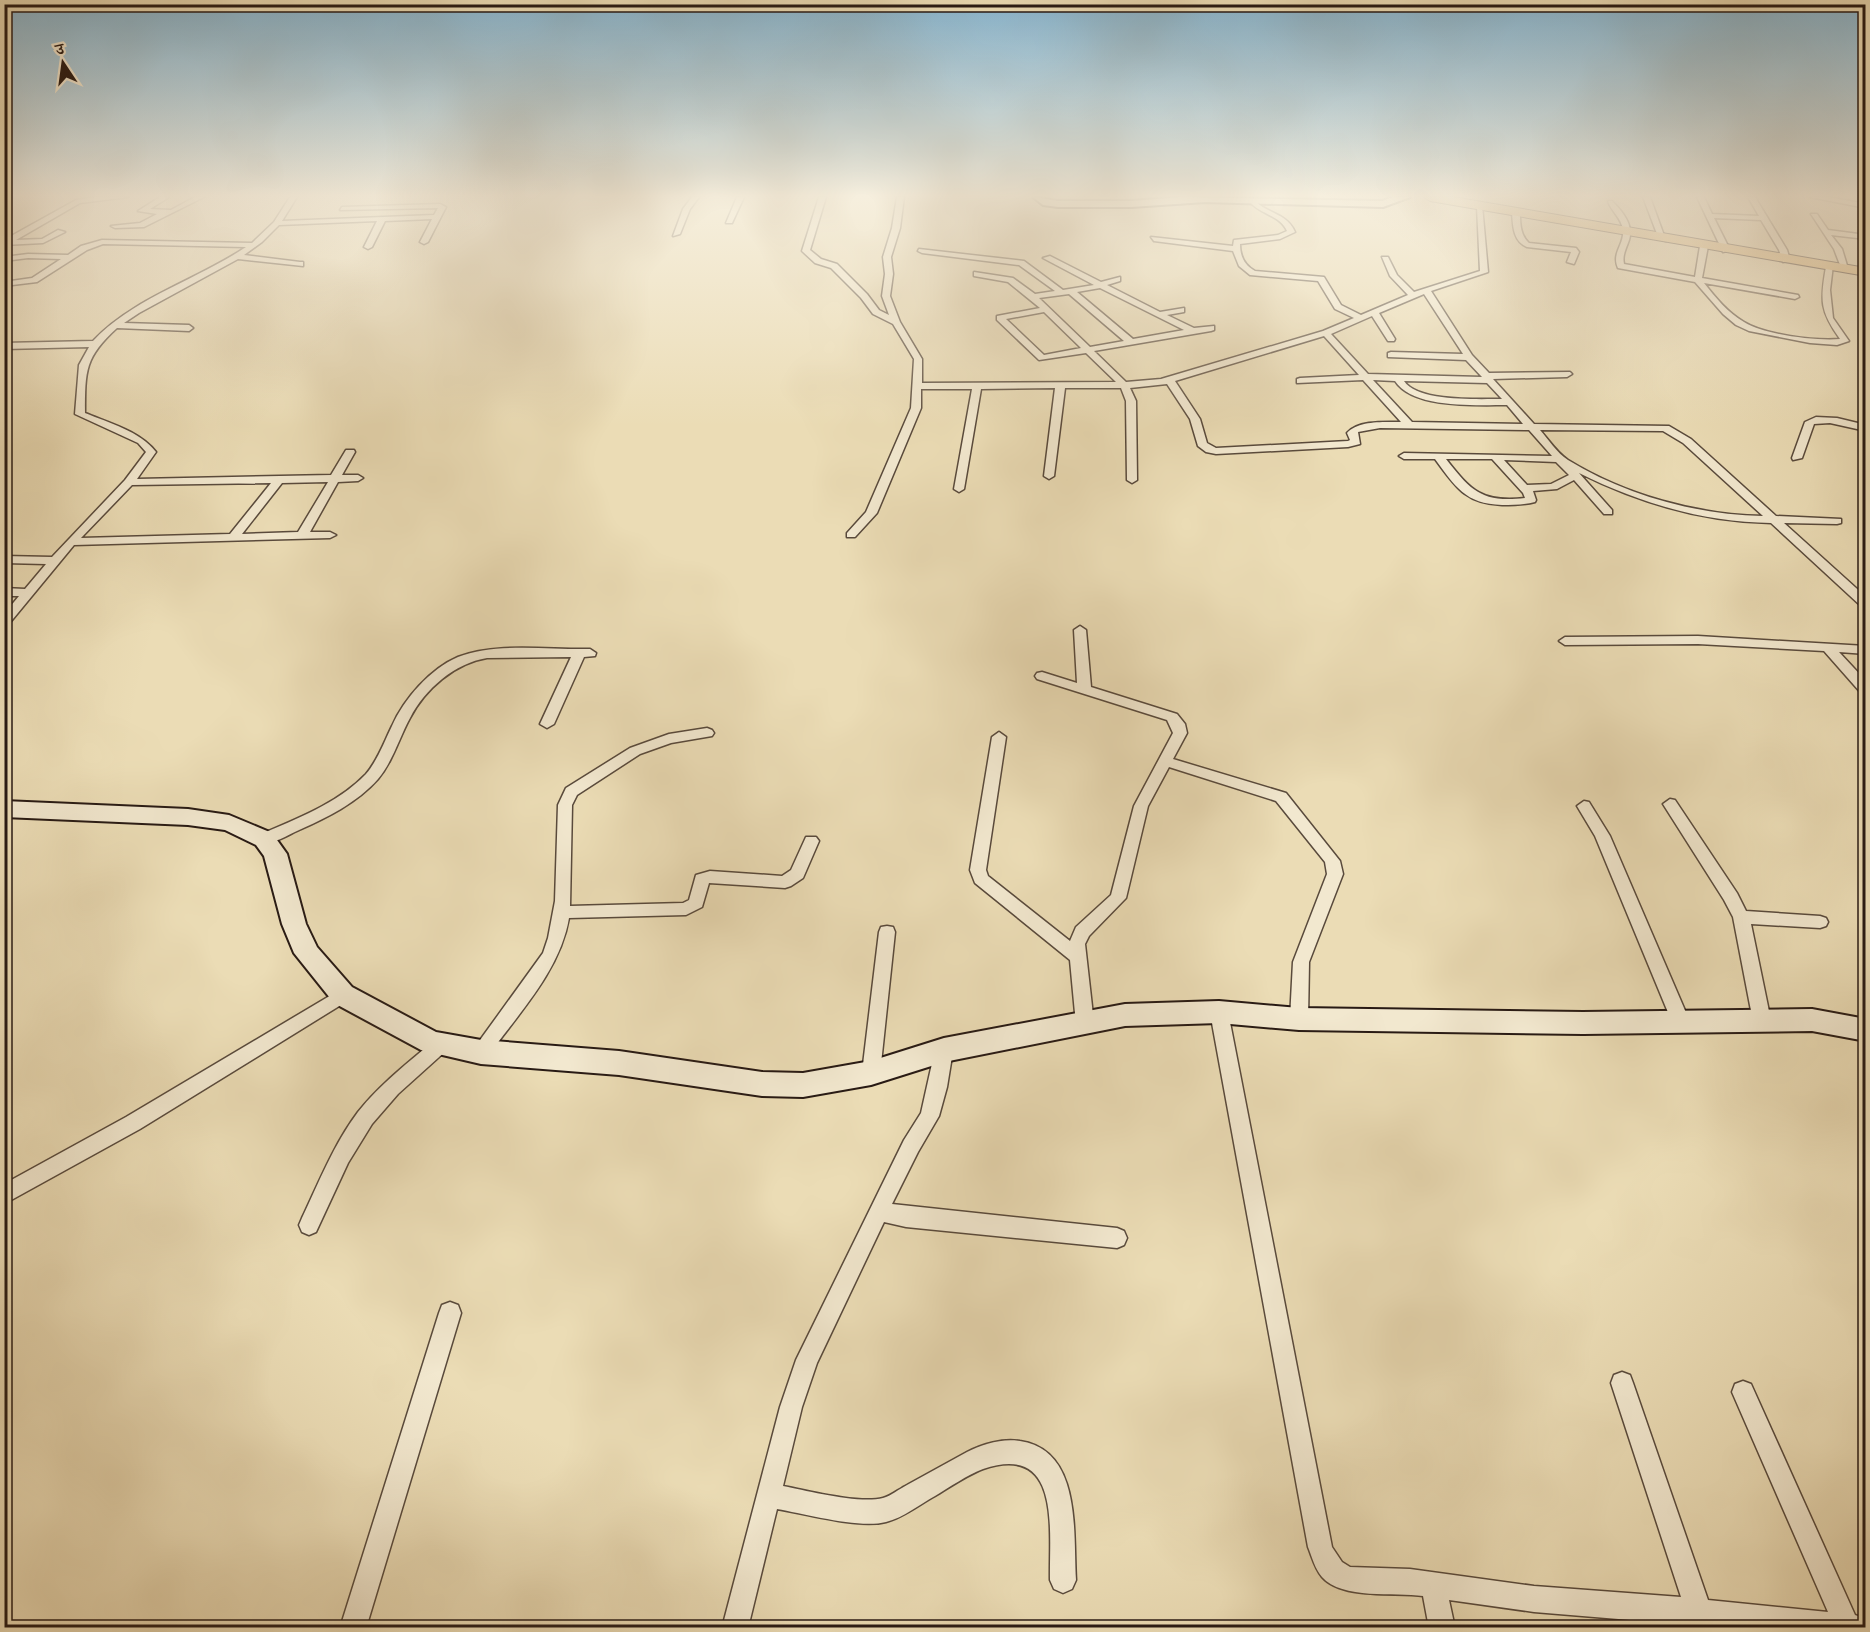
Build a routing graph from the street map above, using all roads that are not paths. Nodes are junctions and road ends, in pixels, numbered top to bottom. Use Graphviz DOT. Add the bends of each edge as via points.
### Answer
graph roads {
  1 [pos="45,273"];
  2 [pos="208,273"];
  3 [pos="841,273"];
  4 [pos="887,273"];
  5 [pos="1037,273"];
  6 [pos="1080,273"];
  7 [pos="1261,273"];
  8 [pos="1392,273"];
  9 [pos="1480,273"];
  10 [pos="1660,273"];
  11 [pos="1699,273"];
  12 [pos="1829,273"];
  13 [pos="977,274"];
  14 [pos="1117,279"];
  15 [pos="1698,280"];
  16 [pos="4,284"];
  17 [pos="1103,284"];
  18 [pos="1426,290"];
  19 [pos="1066,291"];
  20 [pos="1413,296"];
  21 [pos="1034,297"];
  22 [pos="1796,297"];
  23 [pos="1047,309"];
  24 [pos="1181,310"];
  25 [pos="1374,312"];
  26 [pos="1160,314"];
  27 [pos="1361,318"];
  28 [pos="896,321"];
  29 [pos="114,325"];
  30 [pos="189,328"];
  31 [pos="1211,328"];
  32 [pos="1192,332"];
  33 [pos="1326,333"];
  34 [pos="1391,339"];
  35 [pos="1132,343"];
  36 [pos="96,344"];
  37 [pos="4,346"];
  38 [pos="1089,351"];
  39 [pos="1391,356"];
  40 [pos="1469,357"];
  41 [pos="1567,374"];
  42 [pos="1364,377"];
  43 [pos="1398,378"];
  44 [pos="1487,378"];
  45 [pos="1169,380"];
  46 [pos="1300,381"];
  47 [pos="918,386"];
  48 [pos="977,386"];
  49 [pos="1125,386"];
  50 [pos="1060,387"];
  51 [pos="1508,402"];
  52 [pos="1408,425"];
  53 [pos="1529,425"];
  54 [pos="1866,428"];
  55 [pos="350,453"];
  56 [pos="1404,456"];
  57 [pos="1438,456"];
  58 [pos="1495,456"];
  59 [pos="1797,458"];
  60 [pos="1558,459"];
  61 [pos="1049,476"];
  62 [pos="1574,476"];
  63 [pos="336,478"];
  64 [pos="358,478"];
  65 [pos="279,479"];
  66 [pos="1132,480"];
  67 [pos="129,482"];
  68 [pos="1524,488"];
  69 [pos="959,489"];
  70 [pos="1608,512"];
  71 [pos="1776,520"];
  72 [pos="1837,521"];
  73 [pos="330,535"];
  74 [pos="851,535"];
  75 [pos="302,536"];
  76 [pos="233,538"];
  77 [pos="71,542"];
  78 [pos="4,559"];
  79 [pos="55,561"];
  80 [pos="4,592"];
  81 [pos="29,593"];
  82 [pos="1862,601"];
  83 [pos="4,622"];
  84 [pos="1080,630"];
  85 [pos="1565,641"];
  86 [pos="1828,648"];
  87 [pos="1866,650"];
  88 [pos="1042,676"];
  89 [pos="1084,689"];
  90 [pos="1866,690"];
  91 [pos="547,723"];
  92 [pos="708,733"];
  93 [pos="999,737"];
  94 [pos="1165,761"];
  95 [pos="1670,804"];
  96 [pos="1584,806"];
  97 [pos="4,809"];
  98 [pos="811,841"];
  99 [pos="273,854"];
  100 [pos="561,912"];
  101 [pos="1741,917"];
  102 [pos="1820,922"];
  103 [pos="886,932"];
  104 [pos="1078,957"];
  105 [pos="343,995"];
  106 [pos="1219,1012"];
  107 [pos="1299,1019"];
  108 [pos="1762,1021"];
  109 [pos="1681,1022"];
  110 [pos="1085,1024"];
  111 [pos="1866,1030"];
  112 [pos="442,1044"];
  113 [pos="944,1050"];
  114 [pos="482,1052"];
  115 [pos="871,1073"];
  116 [pos="4,1195"];
  117 [pos="879,1211"];
  118 [pos="309,1225"];
  119 [pos="1117,1238"];
  120 [pos="450,1313"];
  121 [pos="1622,1383"];
  122 [pos="1743,1392"];
  123 [pos="768,1496"];
  124 [pos="1063,1580"];
  125 [pos="1433,1586"];
  126 [pos="1700,1612"];
  127 [pos="1852,1627"];
  128 [pos="353,1628"];
  129 [pos="735,1628"];
  130 [pos="1442,1628"];
  1 -- 16 [label="street" via="34,280"];
  2 -- 29 [label="street"];
  3 -- 28 [label="street" via="876,312"];
  4 -- 28 [label="street" via="887,302"];
  5 -- 19 [label="street"];
  6 -- 17 [label="street"];
  7 -- 27 [label="street" via="1321,279 1338,307"];
  8 -- 20 [label="street"];
  9 -- 18 [label="street"];
  10 -- 15 [label="street"];
  11 -- 15 [label="street"];
  12 -- 15 [label="street" via="1829,318 1844,339 1840,343 1745,327"];
  13 -- 21 [label="street" via="1010,280"];
  14 -- 17 [label="street"];
  15 -- 22 [label="street"];
  17 -- 19 [label="street"];
  17 -- 26 [label="street"];
  18 -- 20 [label="street"];
  18 -- 40 [label="street"];
  19 -- 21 [label="street"];
  19 -- 35 [label="street"];
  20 -- 25 [label="street"];
  21 -- 23 [label="street"];
  23 -- 38 [label="street"];
  23 -- 38 [label="street" via="1007,312 1000,320 1040,357"];
  24 -- 26 [label="street"];
  25 -- 27 [label="street"];
  25 -- 34 [label="street"];
  26 -- 32 [label="street"];
  27 -- 33 [label="street"];
  28 -- 47 [label="street" via="918,359"];
  29 -- 30 [label="street"];
  29 -- 36 [label="street"];
  31 -- 32 [label="street"];
  32 -- 35 [label="street"];
  33 -- 42 [label="street"];
  33 -- 45 [label="street"];
  35 -- 38 [label="street"];
  36 -- 37 [label="street"];
  36 -- 67 [label="street" via="84,362 80,414 148,446 151,452"];
  38 -- 49 [label="street"];
  39 -- 40 [label="street"];
  40 -- 44 [label="street"];
  41 -- 44 [label="street"];
  42 -- 43 [label="street"];
  42 -- 46 [label="street"];
  42 -- 52 [label="street"];
  43 -- 44 [label="street"];
  43 -- 51 [label="street" via="1405,388 1440,399"];
  44 -- 51 [label="street"];
  45 -- 49 [label="street"];
  45 -- 52 [label="street" via="1195,419 1202,444 1210,450 1341,445 1356,442 1352,434 1355,430"];
  47 -- 48 [label="street"];
  47 -- 74 [label="street" via="916,408 872,513"];
  48 -- 50 [label="street"];
  48 -- 69 [label="street"];
  49 -- 50 [label="street"];
  49 -- 66 [label="street" via="1131,401"];
  50 -- 61 [label="street"];
  51 -- 53 [label="street"];
  52 -- 53 [label="street"];
  53 -- 60 [label="street"];
  53 -- 71 [label="street" via="1665,428 1687,441"];
  54 -- 59 [label="street" via="1813,420"];
  55 -- 63 [label="street"];
  56 -- 57 [label="street"];
  57 -- 58 [label="street"];
  57 -- 68 [label="street" via="1467,492 1482,502 1531,500"];
  58 -- 60 [label="street"];
  58 -- 68 [label="street"];
  60 -- 62 [label="street"];
  60 -- 71 [label="street" via="1621,490 1663,504 1737,519"];
  62 -- 68 [label="street" via="1553,487"];
  62 -- 70 [label="street"];
  63 -- 64 [label="street"];
  63 -- 65 [label="street"];
  63 -- 75 [label="street"];
  65 -- 67 [label="street"];
  65 -- 76 [label="street"];
  67 -- 77 [label="street"];
  71 -- 72 [label="street"];
  71 -- 82 [label="street"];
  73 -- 75 [label="street"];
  75 -- 76 [label="street"];
  76 -- 77 [label="street"];
  77 -- 79 [label="street"];
  78 -- 79 [label="street"];
  79 -- 81 [label="street"];
  80 -- 81 [label="street"];
  81 -- 83 [label="street"];
  84 -- 89 [label="street"];
  85 -- 86 [label="street" via="1698,639"];
  86 -- 87 [label="street"];
  86 -- 90 [label="street"];
  88 -- 89 [label="street"];
  89 -- 94 [label="street" via="1172,717 1178,724 1178,738"];
  91 -- 99 [label="street" via="584,653 480,655 462,660 419,696 403,716 390,748 371,776"];
  92 -- 100 [label="street" via="650,744 571,792 565,805"];
  93 -- 104 [label="street" via="978,870 981,879"];
  94 -- 104 [label="street" via="1141,806 1118,898 1082,932 1077,944"];
  94 -- 107 [label="street" via="1281,797 1332,861 1333,884 1319,910 1301,962"];
  95 -- 101 [label="street"];
  96 -- 109 [label="street" via="1602,836"];
  97 -- 99 [label="street" via="188,817 229,823"];
  98 -- 100 [label="street" via="798,874 785,882 710,877 702,879 696,903 686,909"];
  99 -- 105 [label="street" via="294,924 307,952"];
  100 -- 114 [label="street" via="550,956"];
  101 -- 102 [label="street"];
  101 -- 108 [label="street"];
  103 -- 115 [label="street"];
  104 -- 110 [label="street"];
  105 -- 112 [label="street" via="431,1042"];
  105 -- 116 [label="street" via="242,1059"];
  106 -- 107 [label="street"];
  106 -- 110 [label="street" via="1156,1012"];
  106 -- 125 [label="street" via="1323,1554 1333,1571 1347,1579"];
  107 -- 109 [label="street"];
  108 -- 109 [label="street"];
  108 -- 111 [label="street" via="1812,1020"];
  110 -- 113 [label="street"];
  112 -- 114 [label="street"];
  112 -- 118 [label="street" via="365,1118"];
  113 -- 115 [label="street"];
  113 -- 117 [label="street" via="930,1116"];
  114 -- 115 [label="street" via="619,1063 762,1084 803,1085"];
  117 -- 119 [label="street"];
  117 -- 123 [label="street" via="807,1360"];
  120 -- 128 [label="street"];
  121 -- 126 [label="street"];
  122 -- 127 [label="street"];
  123 -- 124 [label="street" via="865,1512 886,1510 978,1459 1010,1451 1030,1454 1051,1472 1060,1506"];
  123 -- 129 [label="street"];
  125 -- 126 [label="street" via="1534,1599"];
  125 -- 130 [label="street"];
  126 -- 127 [label="street"];
}
